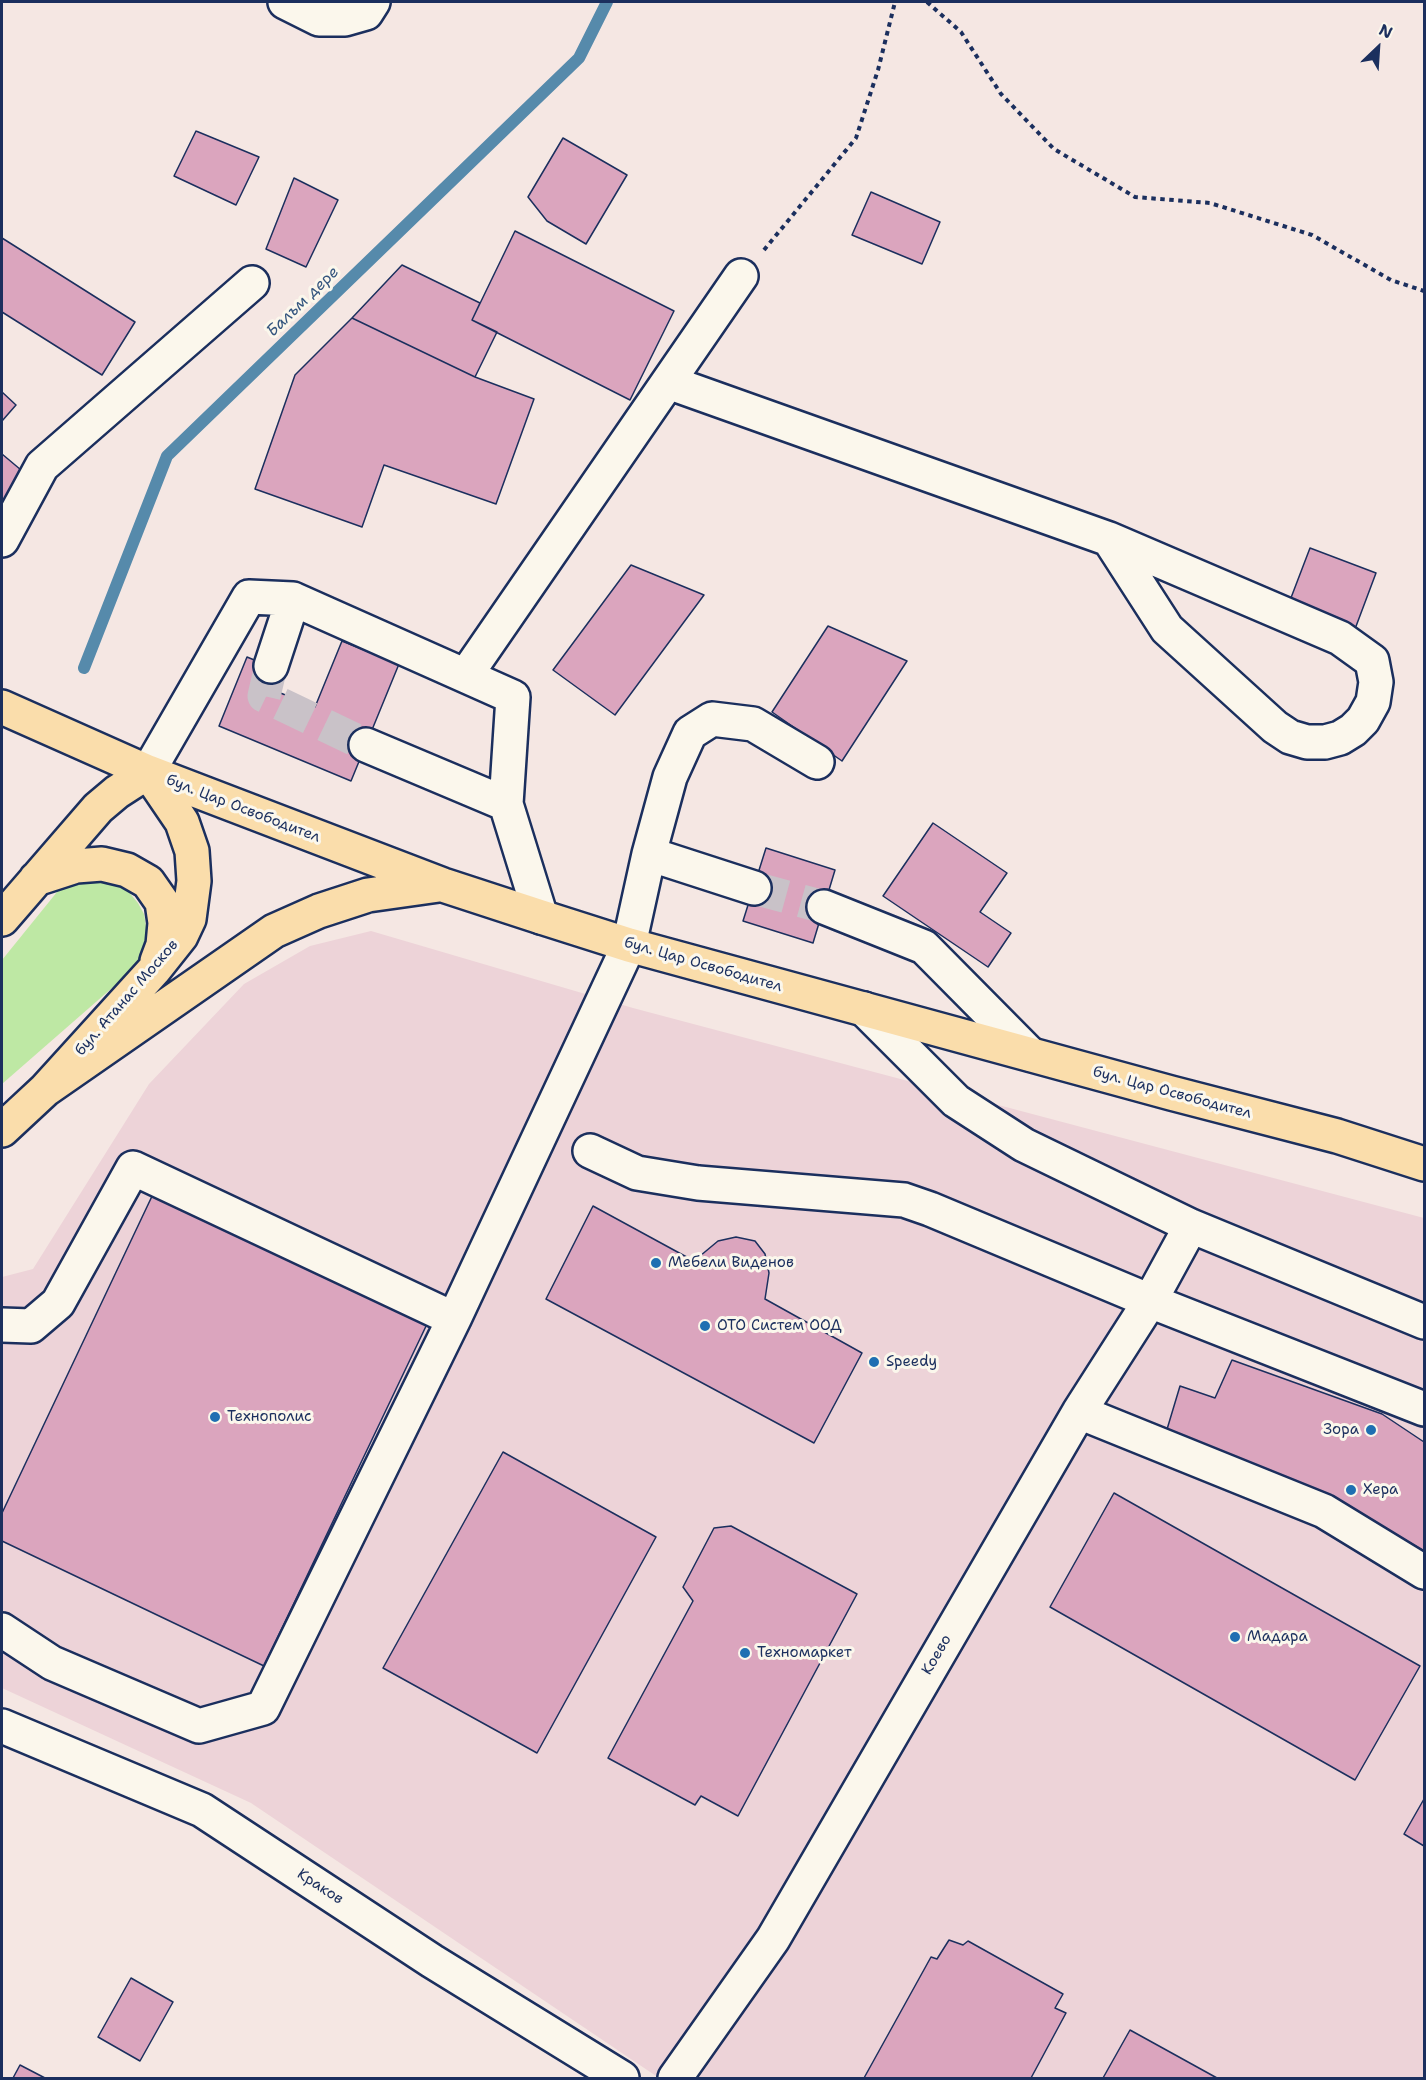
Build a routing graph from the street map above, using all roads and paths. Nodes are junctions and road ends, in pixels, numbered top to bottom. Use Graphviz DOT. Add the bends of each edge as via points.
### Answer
graph roads {
  1 [pos="285,2"];
  2 [pos="373,2"];
  3 [pos="895,2"];
  4 [pos="927,2"];
  5 [pos="741,276"];
  6 [pos="252,283"];
  7 [pos="1425,291"];
  8 [pos="668,382"];
  9 [pos="1109,539"];
  10 [pos="2,540"];
  11 [pos="293,599"];
  12 [pos="271,666"];
  13 [pos="466,675"];
  14 [pos="2,707"];
  15 [pos="366,745"];
  16 [pos="817,762"];
  17 [pos="148,772"];
  18 [pos="506,804"];
  19 [pos="649,854"];
  20 [pos="36,879"];
  21 [pos="443,885"];
  22 [pos="754,888"];
  23 [pos="824,907"];
  24 [pos="541,917"];
  25 [pos="2,919"];
  26 [pos="629,945"];
  27 [pos="154,970"];
  28 [pos="864,1009"];
  29 [pos="1030,1054"];
  30 [pos="45,1090"];
  31 [pos="2,1130"];
  32 [pos="590,1151"];
  33 [pos="1425,1164"];
  34 [pos="1191,1226"];
  35 [pos="1150,1301"];
  36 [pos="454,1319"];
  37 [pos="1425,1322"];
  38 [pos="2,1325"];
  39 [pos="1425,1408"];
  40 [pos="1078,1412"];
  41 [pos="1425,1572"];
  42 [pos="2,1630"];
  43 [pos="2,1726"];
  44 [pos="622,2079"];
  45 [pos="675,2079"];
  1 -- 2 [label="street" via="319,19 345,19 366,13"];
  3 -- 5 [label="path" via="856,138"];
  4 -- 7 [label="path" via="961,32 1000,94 1054,149 1135,197 1210,202 1312,235 1391,280"];
  5 -- 8 [label="street"];
  6 -- 10 [label="street" via="42,466"];
  8 -- 9 [label="street"];
  8 -- 13 [label="street"];
  9 -- 9 [label="street" via="1167,629 1275,727 1290,737 1325,742 1346,734 1363,720 1373,702 1376,682 1372,661 1340,638"];
  11 -- 12 [label="street"];
  11 -- 13 [label="street"];
  11 -- 17 [label="street" via="249,597"];
  13 -- 18 [label="street" via="513,697"];
  14 -- 17 [label="main road, бул. Цар Освободител"];
  15 -- 18 [label="street"];
  16 -- 19 [label="street" via="753,724 712,719 690,733 670,777"];
  17 -- 20 [label="main road" via="98,808"];
  17 -- 21 [label="main road, бул. Цар Освободител"];
  17 -- 27 [label="main road, бул. Атанас Москов" via="182,822 192,851 194,881 189,919 181,936"];
  18 -- 24 [label="street"];
  19 -- 22 [label="street"];
  19 -- 26 [label="street"];
  20 -- 25 [label="main road"];
  20 -- 27 [label="main road" via="76,866 102,864 127,870 148,882 162,902 165,924"];
  21 -- 24 [label="main road, бул. Цар Освободител"];
  21 -- 30 [label="main road" via="368,895 274,931"];
  23 -- 29 [label="street" via="924,947"];
  24 -- 26 [label="main road, бул. Цар Освободител"];
  26 -- 28 [label="main road, бул. Цар Освободител"];
  26 -- 36 [label="street"];
  27 -- 30 [label="main road, бул. Атанас Москов"];
  28 -- 29 [label="main road, бул. Цар Освободител"];
  28 -- 34 [label="street" via="956,1101 1014,1139"];
  29 -- 33 [label="main road, бул. Цар Освободител" via="1337,1136"];
  30 -- 31 [label="main road, бул. Атанас Москов"];
  32 -- 35 [label="street" via="637,1173 698,1183 904,1200"];
  34 -- 35 [label="street, Коево"];
  34 -- 37 [label="street"];
  35 -- 39 [label="street"];
  35 -- 40 [label="street, Коево"];
  36 -- 38 [label="street" via="133,1168 58,1303 31,1326"];
  36 -- 42 [label="street" via="263,1708 199,1726 51,1663"];
  40 -- 41 [label="street" via="1324,1511"];
  40 -- 45 [label="street, Коево" via="773,1940"];
  43 -- 44 [label="street, Краков" via="202,1810 432,1961"];
}
